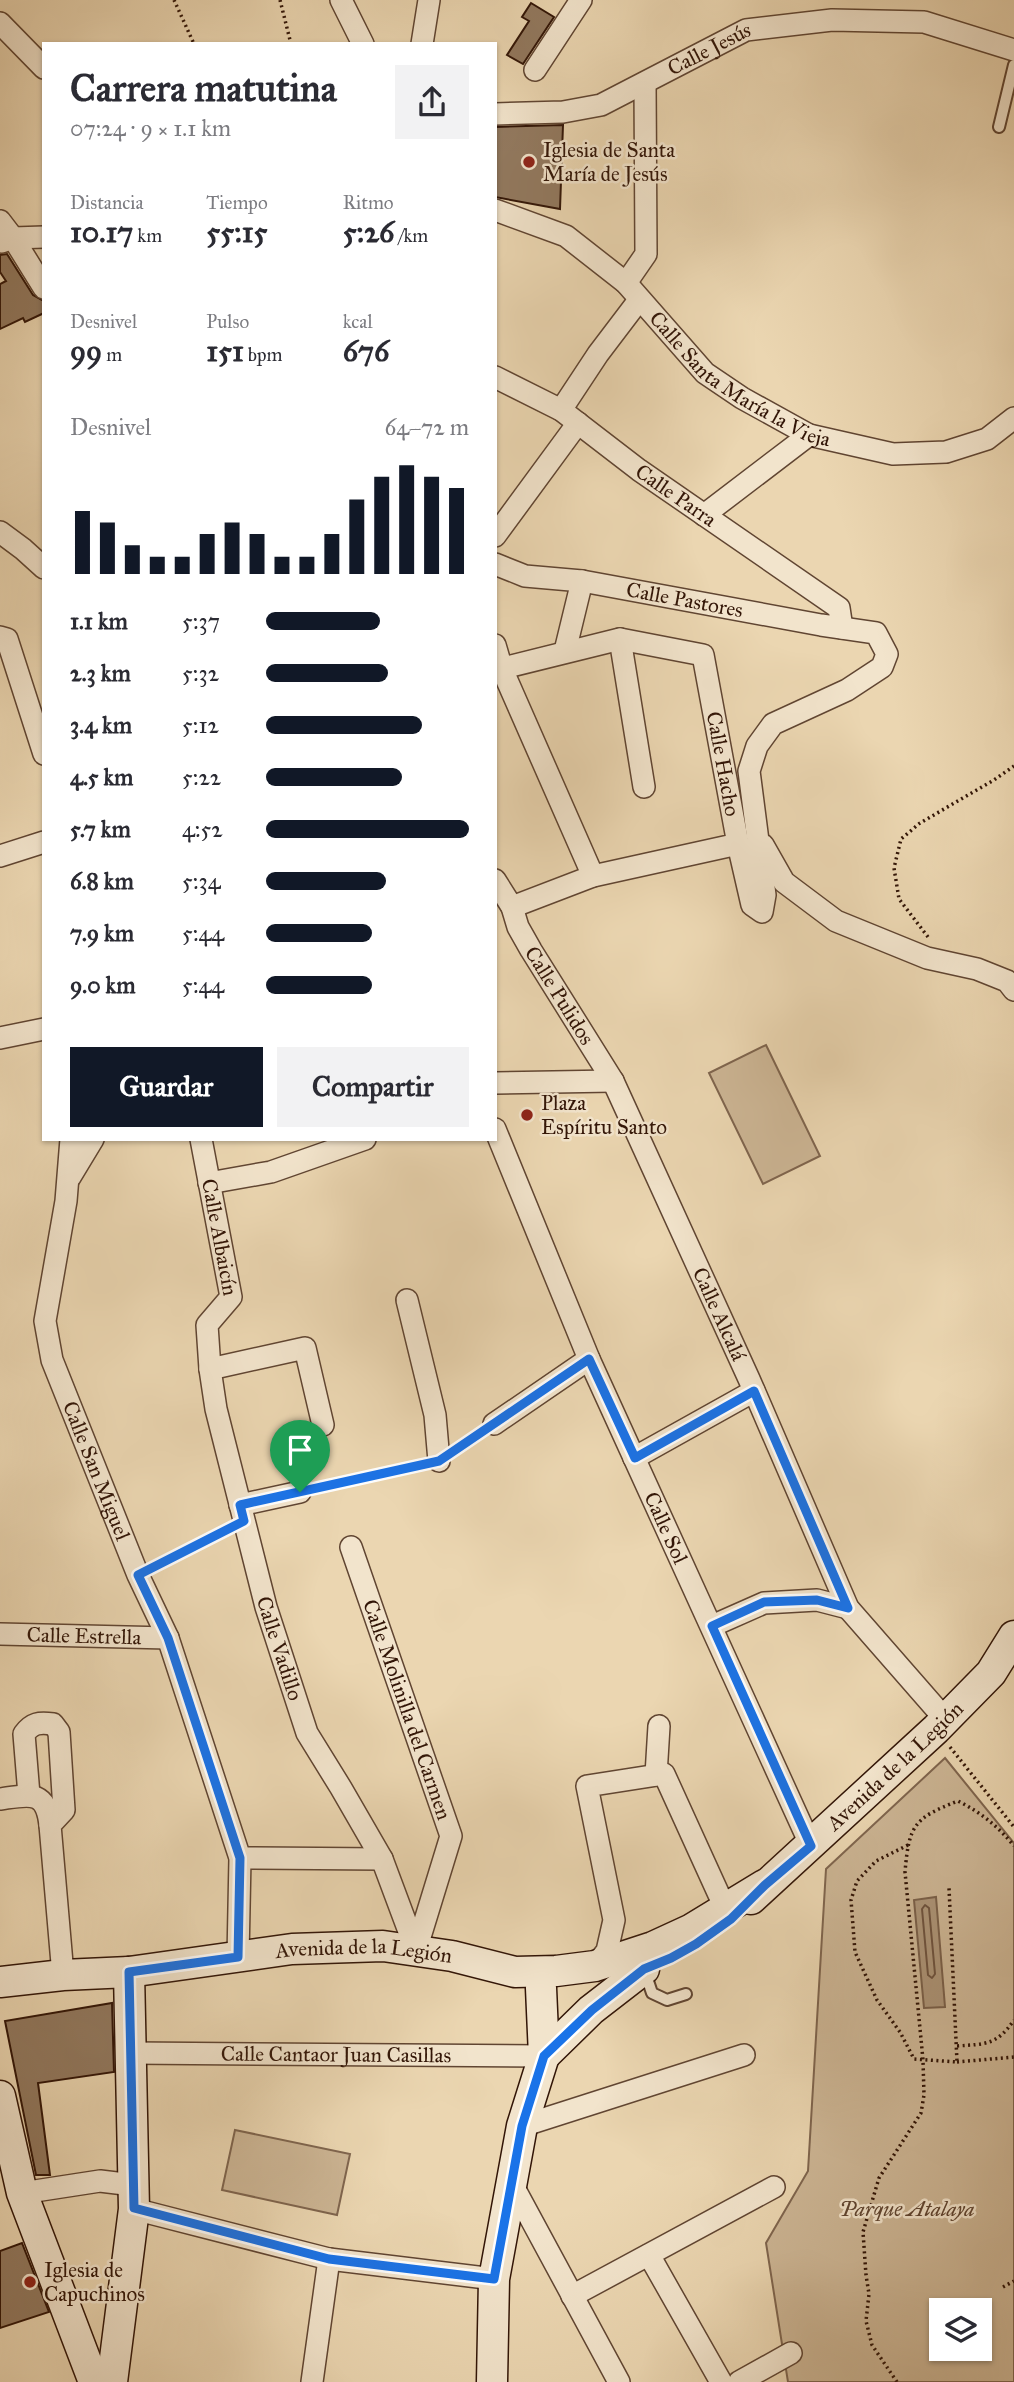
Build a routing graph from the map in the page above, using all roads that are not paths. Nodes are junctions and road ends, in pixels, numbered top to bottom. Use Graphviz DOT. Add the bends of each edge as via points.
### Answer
graph roads {
  1 [pos="341,0"];
  2 [pos="429,0"];
  3 [pos="580,0"];
  4 [pos="0,23"];
  5 [pos="362,42"];
  6 [pos="422,42"];
  7 [pos="1014,50"];
  8 [pos="1014,65"];
  9 [pos="42,66"];
  10 [pos="535,70"];
  11 [pos="645,83"];
  12 [pos="497,114"];
  13 [pos="999,127"];
  14 [pos="497,211"];
  15 [pos="4,234"];
  16 [pos="42,237"];
  17 [pos="42,285"];
  18 [pos="633,291"];
  19 [pos="497,378"];
  20 [pos="570,417"];
  21 [pos="1014,418"];
  22 [pos="809,435"];
  23 [pos="704,515"];
  24 [pos="0,533"];
  25 [pos="497,533"];
  26 [pos="497,565"];
  27 [pos="42,566"];
  28 [pos="582,581"];
  29 [pos="842,628"];
  30 [pos="0,637"];
  31 [pos="620,639"];
  32 [pos="565,650"];
  33 [pos="498,670"];
  34 [pos="42,748"];
  35 [pos="645,787"];
  36 [pos="748,839"];
  37 [pos="42,843"];
  38 [pos="0,856"];
  39 [pos="593,876"];
  40 [pos="497,883"];
  41 [pos="512,906"];
  42 [pos="1014,990"];
  43 [pos="42,1029"];
  44 [pos="0,1038"];
  45 [pos="613,1081"];
  46 [pos="497,1082"];
  47 [pos="497,1134"];
  48 [pos="71,1141"];
  49 [pos="92,1141"];
  50 [pos="201,1141"];
  51 [pos="359,1141"];
  52 [pos="69,1179"];
  53 [pos="209,1183"];
  54 [pos="407,1300"];
  55 [pos="207,1325"];
  56 [pos="589,1359"];
  57 [pos="210,1369"];
  58 [pos="754,1391"];
  59 [pos="494,1424"];
  60 [pos="323,1425"];
  61 [pos="635,1458"];
  62 [pos="439,1461"];
  63 [pos="300,1492"];
  64 [pos="242,1513"];
  65 [pos="351,1547"];
  66 [pos="848,1608"];
  67 [pos="712,1626"];
  68 [pos="0,1634"];
  69 [pos="1014,1636"];
  70 [pos="168,1638"];
  71 [pos="940,1724"];
  72 [pos="659,1726"];
  73 [pos="656,1775"];
  74 [pos="29,1796"];
  75 [pos="0,1799"];
  76 [pos="50,1825"];
  77 [pos="811,1846"];
  78 [pos="240,1858"];
  79 [pos="382,1859"];
  80 [pos="765,1885"];
  81 [pos="725,1908"];
  82 [pos="416,1950"];
  83 [pos="238,1957"];
  84 [pos="591,1966"];
  85 [pos="644,1969"];
  86 [pos="129,1972"];
  87 [pos="63,1975"];
  88 [pos="529,1980"];
  89 [pos="0,1982"];
  90 [pos="686,1994"];
  91 [pos="130,2053"];
  92 [pos="744,2055"];
  93 [pos="544,2056"];
  94 [pos="0,2096"];
  95 [pos="522,2126"];
  96 [pos="512,2184"];
  97 [pos="774,2187"];
  98 [pos="22,2193"];
  99 [pos="133,2197"];
  100 [pos="649,2255"];
  101 [pos="329,2259"];
  102 [pos="494,2279"];
  103 [pos="572,2296"];
  104 [pos="791,2353"];
  105 [pos="91,2377"];
  106 [pos="312,2382"];
  107 [pos="492,2382"];
  108 [pos="619,2382"];
  109 [pos="721,2382"];
  110 [pos="739,2382"];
  1 -- 5 [label="street"];
  2 -- 6 [label="street"];
  3 -- 10 [label="street"];
  4 -- 9 [label="street"];
  7 -- 11 [label="street, Calle Jesús" via="924,22 832,20 746,30"];
  8 -- 13 [label="lane"];
  11 -- 12 [label="street, Calle Jesús" via="601,105 563,112"];
  11 -- 18 [label="street" via="646,254"];
  14 -- 18 [label="street, Calle Santa María la Vieja" via="566,236"];
  15 -- 16 [label="street"];
  15 -- 17 [label="street"];
  18 -- 20 [label="street"];
  18 -- 22 [label="street, Calle Santa María la Vieja" via="705,373"];
  19 -- 20 [label="street, Calle Parra"];
  20 -- 23 [label="street, Calle Parra"];
  20 -- 25 [label="street"];
  21 -- 22 [label="street, Calle Santa María la Vieja" via="987,439 946,452 893,454"];
  22 -- 23 [label="street"];
  23 -- 29 [label="street, Calle Parra" via="839,607"];
  24 -- 27 [label="street"];
  26 -- 28 [label="street, Calle Pastores" via="525,576"];
  28 -- 29 [label="street, Calle Pastores"];
  28 -- 32 [label="street"];
  29 -- 36 [label="street, Calle Pastores" via="876,633 887,654 882,667 847,690 773,724 757,746 749,771"];
  30 -- 34 [label="street" via="7,639"];
  31 -- 32 [label="street, Calle Hacho"];
  31 -- 35 [label="street"];
  31 -- 36 [label="street, Calle Hacho" via="703,655"];
  32 -- 33 [label="street, Calle Hacho"];
  33 -- 39 [label="street"];
  36 -- 39 [label="street, Calle Hacho"];
  36 -- 42 [label="street" via="784,882 836,921 928,958 1007,981"];
  37 -- 38 [label="street"];
  39 -- 41 [label="street, Calle Hacho"];
  40 -- 41 [label="street, Calle Pulidos"];
  41 -- 45 [label="street, Calle Pulidos" via="518,927"];
  43 -- 44 [label="street"];
  45 -- 46 [label="street"];
  45 -- 58 [label="street, Calle Alcalá"];
  47 -- 56 [label="street, Calle Sol"];
  48 -- 52 [label="street"];
  49 -- 52 [label="street"];
  50 -- 53 [label="street, Calle Albaicín"];
  51 -- 53 [label="street" via="271,1172"];
  52 -- 70 [label="street, Calle San Miguel" via="44,1321 52,1360"];
  53 -- 55 [label="street, Calle Albaicín" via="231,1297"];
  54 -- 62 [label="street" via="435,1415"];
  55 -- 57 [label="street, Calle Vadillo"];
  56 -- 59 [label="street"];
  56 -- 61 [label="street, Calle Sol"];
  57 -- 60 [label="street" via="305,1348"];
  57 -- 64 [label="street, Calle Vadillo"];
  58 -- 61 [label="street"];
  58 -- 66 [label="street, Calle Alcalá"];
  61 -- 67 [label="street, Calle Sol"];
  63 -- 64 [label="street"];
  64 -- 79 [label="street, Calle Vadillo" via="266,1607 307,1733"];
  65 -- 82 [label="street, Calle Molinilla del Carmen" via="452,1836"];
  66 -- 67 [label="street" via="817,1600 764,1602"];
  66 -- 71 [label="street, Calle Alcalá"];
  67 -- 77 [label="street, Calle Sol"];
  68 -- 70 [label="street, Calle Estrella"];
  69 -- 71 [label="main road, Avenida de la Legión" via="991,1673"];
  70 -- 78 [label="street, Calle San Miguel"];
  71 -- 77 [label="main road, Avenida de la Legión"];
  72 -- 73 [label="street"];
  73 -- 81 [label="street" via="664,1774"];
  73 -- 84 [label="street" via="587,1786 614,1920 607,1951"];
  74 -- 75 [label="street"];
  74 -- 76 [label="street" via="42,1800"];
  74 -- 76 [label="street" via="23,1734 40,1722 53,1724 59,1732 64,1810"];
  76 -- 87 [label="street"];
  77 -- 80 [label="main road, Avenida de la Legión"];
  78 -- 79 [label="street"];
  78 -- 83 [label="street, Calle San Miguel"];
  79 -- 82 [label="street, Calle Vadillo"];
  80 -- 81 [label="main road, Avenida de la Legión"];
  80 -- 85 [label="main road, Avenida de la Legión" via="731,1919 696,1944"];
  81 -- 84 [label="main road, Avenida de la Legión" via="653,1947"];
  82 -- 83 [label="main road, Avenida de la Legión" via="383,1946 305,1949"];
  82 -- 88 [label="main road, Avenida de la Legión"];
  83 -- 86 [label="main road, Avenida de la Legión"];
  84 -- 88 [label="main road, Avenida de la Legión" via="579,1976 547,1983"];
  85 -- 88 [label="main road, Avenida de la Legión" via="603,1979"];
  85 -- 90 [label="lane" via="652,1993 667,2000"];
  85 -- 93 [label="main road"];
  86 -- 87 [label="main road, Avenida de la Legión"];
  86 -- 91 [label="main road"];
  87 -- 89 [label="main road, Avenida de la Legión"];
  88 -- 93 [label="main road"];
  91 -- 93 [label="street, Calle Cantaor Juan Casillas"];
  91 -- 99 [label="main road"];
  92 -- 95 [label="street"];
  93 -- 95 [label="main road"];
  94 -- 98 [label="main road"];
  95 -- 96 [label="main road"];
  96 -- 102 [label="main road"];
  96 -- 103 [label="street"];
  97 -- 100 [label="street"];
  98 -- 99 [label="street" via="100,2181"];
  98 -- 105 [label="main road"];
  99 -- 101 [label="street"];
  99 -- 105 [label="main road"];
  100 -- 103 [label="street"];
  100 -- 109 [label="street"];
  101 -- 102 [label="street"];
  101 -- 106 [label="street"];
  102 -- 107 [label="main road"];
  103 -- 108 [label="street"];
  104 -- 110 [label="street"];
}
